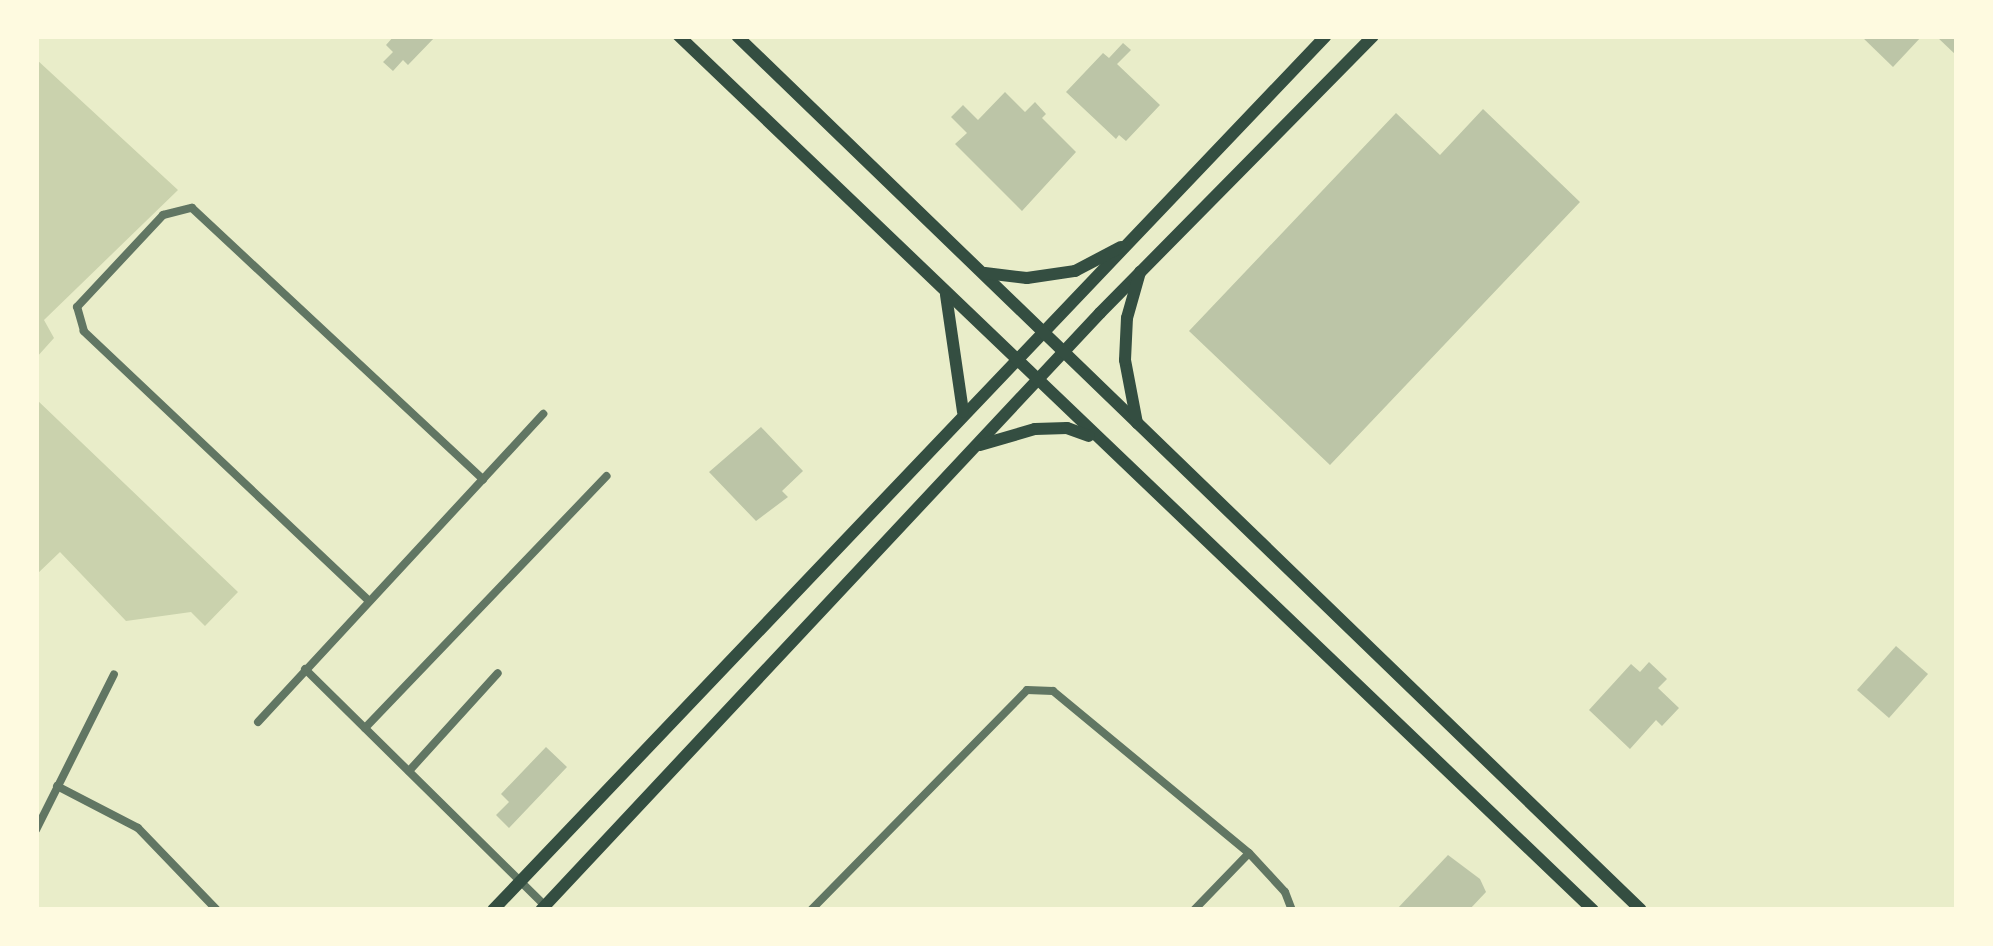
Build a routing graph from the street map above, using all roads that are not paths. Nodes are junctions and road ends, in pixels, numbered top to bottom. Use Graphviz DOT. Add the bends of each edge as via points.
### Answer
graph roads {
  1 [pos="679,36"];
  2 [pos="736,36"];
  3 [pos="1326,36"];
  4 [pos="1372,36"];
  5 [pos="1121,247"];
  6 [pos="1140,272"];
  7 [pos="982,273"];
  8 [pos="946,294"];
  9 [pos="1043,329"];
  10 [pos="1066,352"];
  11 [pos="1013,359"];
  12 [pos="1037,380"];
  13 [pos="963,412"];
  14 [pos="543,414"];
  15 [pos="1137,424"];
  16 [pos="1097,438"];
  17 [pos="980,445"];
  18 [pos="607,476"];
  19 [pos="483,479"];
  20 [pos="367,598"];
  21 [pos="304,669"];
  22 [pos="113,674"];
  23 [pos="498,674"];
  24 [pos="257,722"];
  25 [pos="365,728"];
  26 [pos="409,771"];
  27 [pos="57,786"];
  28 [pos="36,830"];
  29 [pos="1249,853"];
  30 [pos="520,881"];
  31 [pos="543,908"];
  32 [pos="217,910"];
  33 [pos="493,910"];
  34 [pos="811,910"];
  35 [pos="1193,910"];
  36 [pos="1292,910"];
  37 [pos="1593,910"];
  38 [pos="1641,910"];
  1 -- 8 [label="main road"];
  2 -- 7 [label="main road"];
  3 -- 5 [label="main road"];
  4 -- 6 [label="main road"];
  5 -- 7 [label="main road" via="1075,271"];
  5 -- 9 [label="main road"];
  6 -- 10 [label="main road"];
  6 -- 15 [label="main road" via="1125,360"];
  7 -- 9 [label="main road"];
  8 -- 11 [label="main road"];
  8 -- 13 [label="main road"];
  9 -- 10 [label="main road"];
  9 -- 11 [label="main road"];
  10 -- 12 [label="main road"];
  10 -- 15 [label="main road"];
  11 -- 12 [label="main road"];
  11 -- 13 [label="main road"];
  12 -- 16 [label="main road"];
  12 -- 17 [label="main road"];
  13 -- 30 [label="main road"];
  14 -- 19 [label="street"];
  15 -- 38 [label="main road"];
  16 -- 17 [label="main road" via="1035,429"];
  16 -- 37 [label="main road"];
  17 -- 31 [label="main road"];
  18 -- 25 [label="street"];
  19 -- 20 [label="street"];
  19 -- 20 [label="street" via="192,208 163,215 77,307 83,331"];
  20 -- 21 [label="street"];
  21 -- 24 [label="street"];
  21 -- 25 [label="street"];
  22 -- 27 [label="street"];
  23 -- 26 [label="street"];
  25 -- 26 [label="street"];
  26 -- 30 [label="street"];
  27 -- 28 [label="street"];
  27 -- 32 [label="street" via="138,828"];
  29 -- 34 [label="street" via="1053,692 1027,690"];
  29 -- 35 [label="street"];
  29 -- 36 [label="street"];
  30 -- 31 [label="street"];
  30 -- 33 [label="main road"];
}
